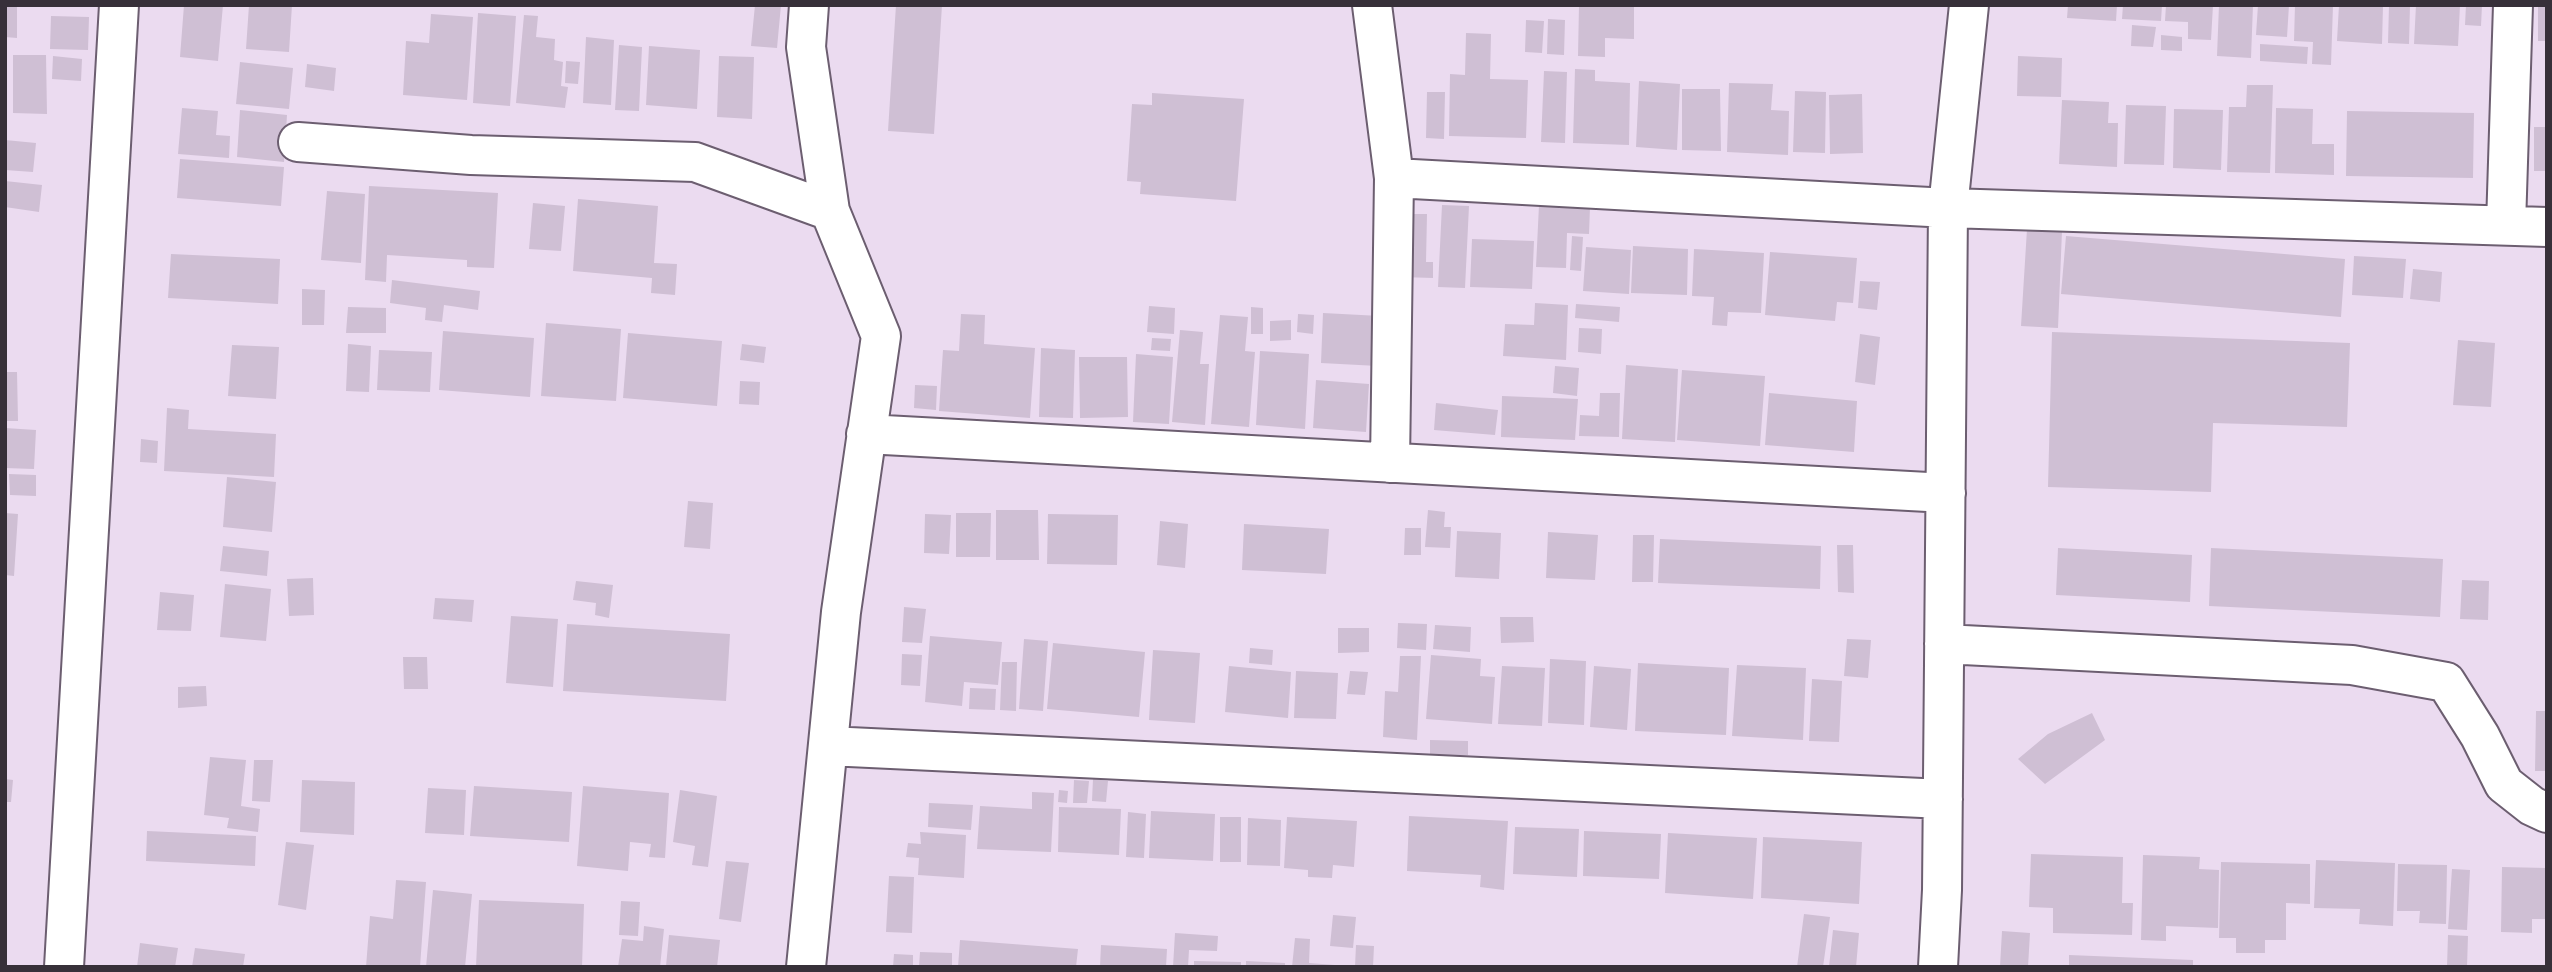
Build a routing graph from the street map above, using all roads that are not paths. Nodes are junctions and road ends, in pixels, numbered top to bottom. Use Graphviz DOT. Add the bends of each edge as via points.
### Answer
graph roads {
  1 [pos="119,5"];
  2 [pos="809,5"];
  3 [pos="1372,5"];
  4 [pos="1969,5"];
  5 [pos="2513,5"];
  6 [pos="298,142"];
  7 [pos="1394,178"];
  8 [pos="1948,208"];
  9 [pos="830,211"];
  10 [pos="2506,225"];
  11 [pos="2547,227"];
  12 [pos="866,434"];
  13 [pos="1390,463"];
  14 [pos="1946,493"];
  15 [pos="1944,644"];
  16 [pos="828,746"];
  17 [pos="1943,799"];
  18 [pos="2547,813"];
  19 [pos="64,967"];
  20 [pos="806,967"];
  21 [pos="1938,967"];
  1 -- 19 [label="street"];
  2 -- 9 [label="street" via="806,47"];
  3 -- 7 [label="street"];
  4 -- 8 [label="street"];
  5 -- 10 [label="street"];
  6 -- 9 [label="street" via="471,155 695,162"];
  7 -- 8 [label="street"];
  7 -- 13 [label="street"];
  8 -- 10 [label="street"];
  8 -- 14 [label="street"];
  9 -- 12 [label="street" via="881,337"];
  10 -- 11 [label="street"];
  12 -- 13 [label="street"];
  12 -- 16 [label="street"];
  13 -- 14 [label="street"];
  14 -- 15 [label="street"];
  15 -- 17 [label="street"];
  15 -- 18 [label="street" via="2352,664 2446,682 2504,784"];
  16 -- 17 [label="street"];
  16 -- 20 [label="street"];
  17 -- 21 [label="street"];
}
